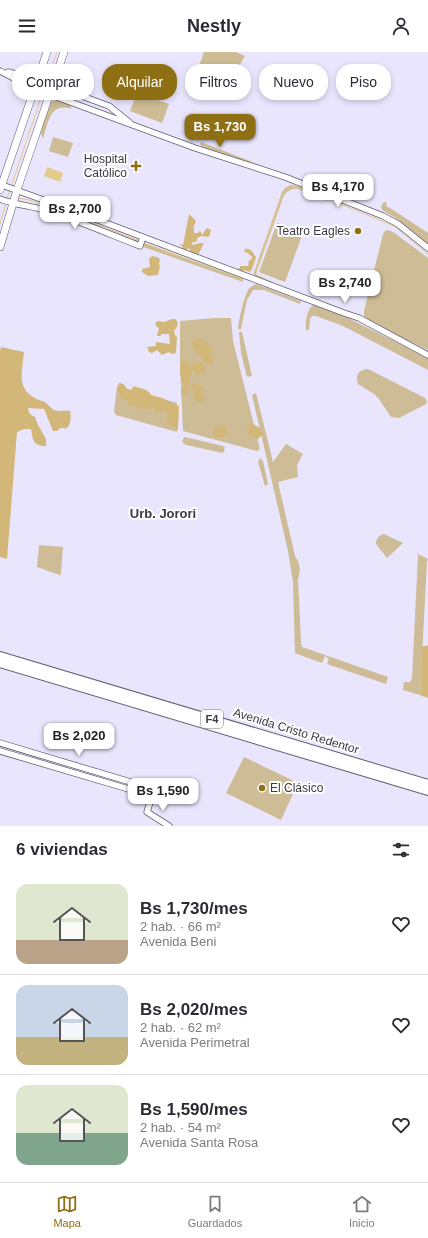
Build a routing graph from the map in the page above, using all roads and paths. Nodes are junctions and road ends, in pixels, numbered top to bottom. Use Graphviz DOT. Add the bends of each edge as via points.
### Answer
graph roads {
  1 [pos="47,52"];
  2 [pos="64,52"];
  3 [pos="44,64"];
  4 [pos="60,64"];
  5 [pos="0,70"];
  6 [pos="12,73"];
  7 [pos="12,77"];
  8 [pos="32,100"];
  9 [pos="47,100"];
  10 [pos="65,100"];
  11 [pos="93,100"];
  12 [pos="135,126"];
  13 [pos="2,187"];
  14 [pos="15,189"];
  15 [pos="0,200"];
  16 [pos="11,203"];
  17 [pos="143,237"];
  18 [pos="0,247"];
  19 [pos="428,248"];
  20 [pos="428,355"];
  21 [pos="0,656"];
  22 [pos="0,663"];
  23 [pos="0,743"];
  24 [pos="0,751"];
  25 [pos="79,766"];
  26 [pos="77,774"];
  27 [pos="426,787"];
  28 [pos="152,796"];
  29 [pos="169,826"];
  1 -- 3 [label="main road"];
  2 -- 4 [label="main road"];
  5 -- 6 [label="street"];
  5 -- 7 [label="street"];
  8 -- 13 [label="main road"];
  9 -- 14 [label="main road"];
  10 -- 12 [label="street"];
  11 -- 12 [label="street" via="109,106"];
  12 -- 19 [label="street" via="285,178 383,216 398,224"];
  13 -- 14 [label="street"];
  14 -- 16 [label="main road"];
  14 -- 17 [label="street"];
  15 -- 16 [label="street"];
  16 -- 17 [label="street" via="48,211 140,246"];
  16 -- 18 [label="main road"];
  17 -- 20 [label="street" via="359,318"];
  21 -- 27 [label="highway, Avenida Cristo Redentor / F4"];
  22 -- 27 [label="highway, Avenida Cristo Redentor / F4"];
  23 -- 25 [label="street"];
  24 -- 26 [label="street"];
  25 -- 26 [label="street"];
  25 -- 28 [label="street" via="154,789"];
  26 -- 28 [label="street"];
  28 -- 29 [label="street" via="147,812"];
}
